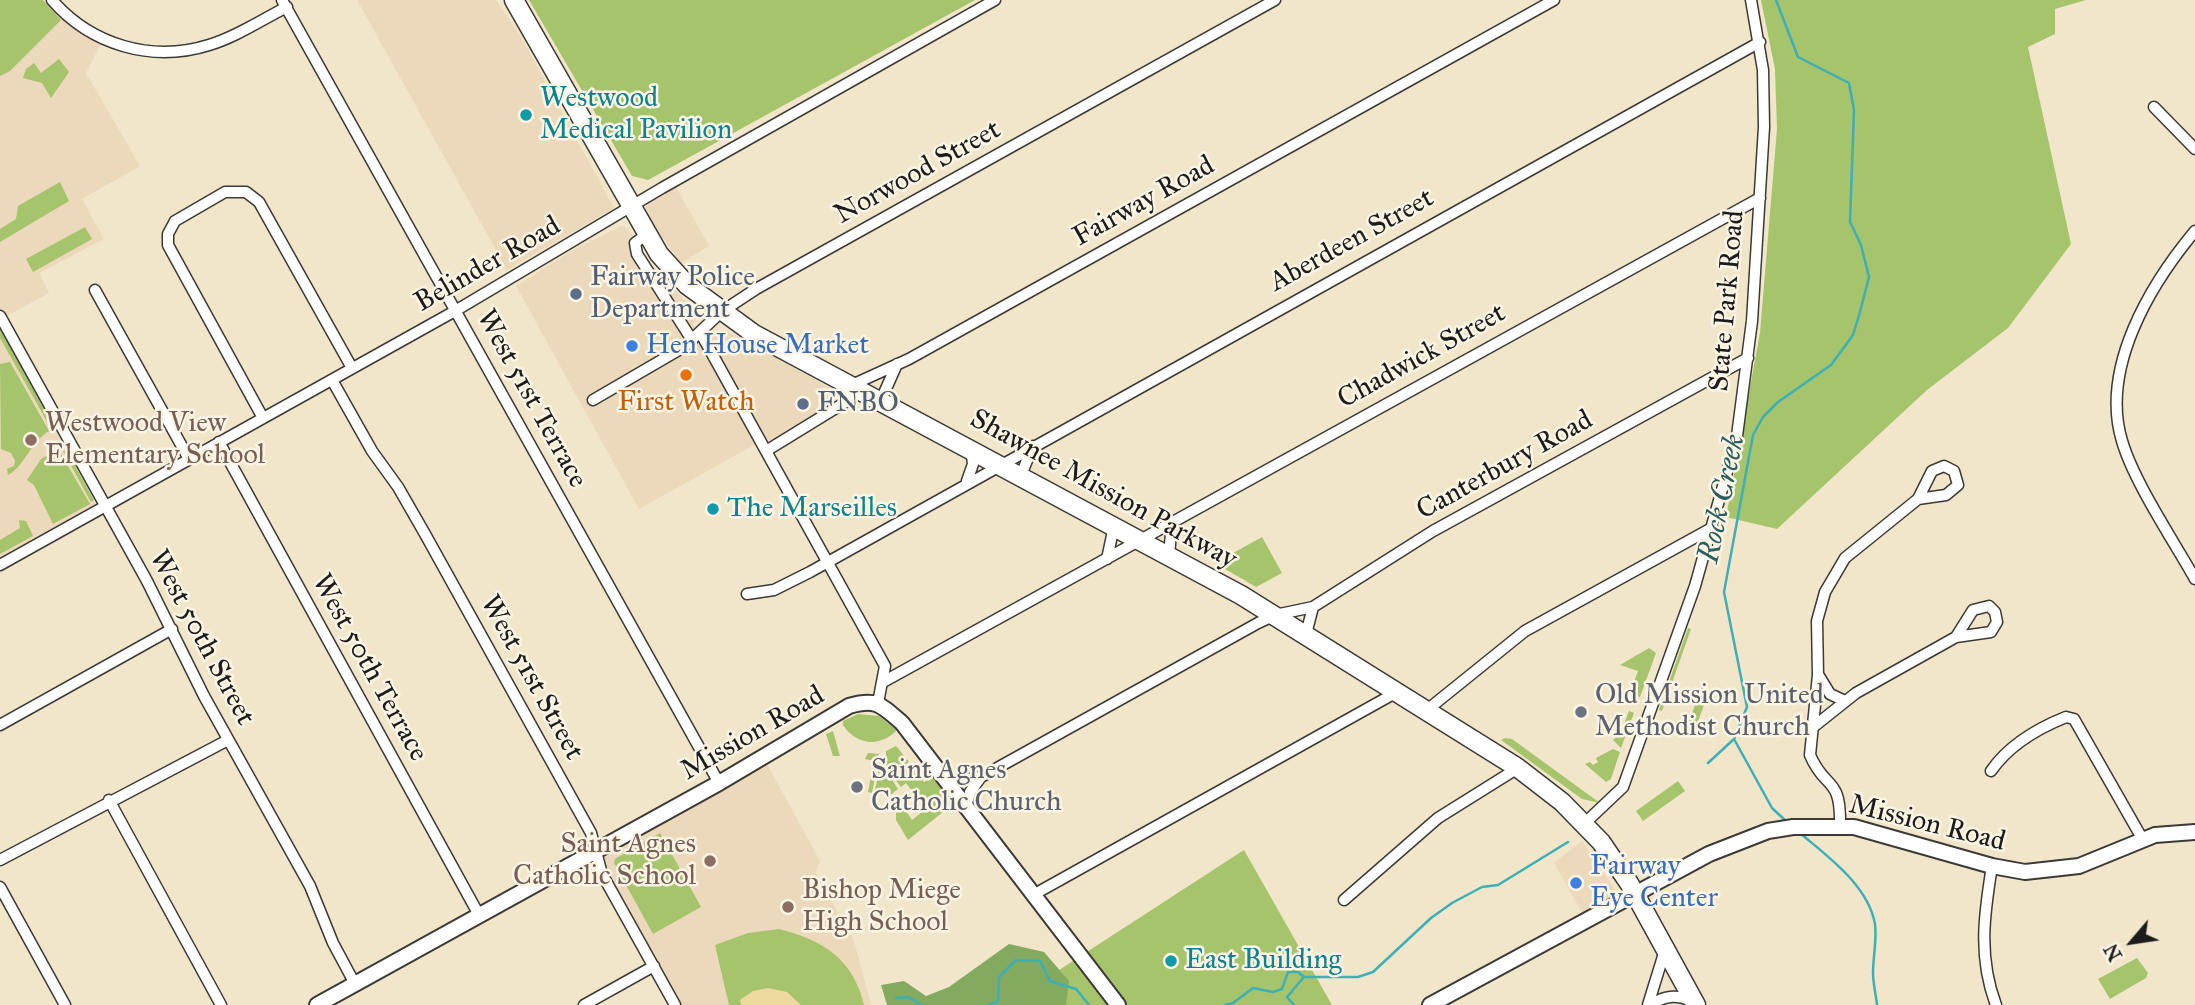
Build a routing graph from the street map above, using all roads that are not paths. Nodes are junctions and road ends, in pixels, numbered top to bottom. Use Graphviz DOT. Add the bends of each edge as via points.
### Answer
graph roads {
  1 [pos="52,0"];
  2 [pos="514,0"];
  3 [pos="995,0"];
  4 [pos="1275,0"];
  5 [pos="1554,0"];
  6 [pos="1751,0"];
  7 [pos="285,4"];
  8 [pos="1760,41"];
  9 [pos="2154,107"];
  10 [pos="2195,149"];
  11 [pos="1760,198"];
  12 [pos="631,208"];
  13 [pos="2195,231"];
  14 [pos="646,235"];
  15 [pos="95,290"];
  16 [pos="455,311"];
  17 [pos="721,312"];
  18 [pos="0,316"];
  19 [pos="700,332"];
  20 [pos="692,340"];
  21 [pos="1748,358"];
  22 [pos="897,365"];
  23 [pos="352,368"];
  24 [pos="332,380"];
  25 [pos="852,385"];
  26 [pos="593,400"];
  27 [pos="881,400"];
  28 [pos="263,418"];
  29 [pos="219,442"];
  30 [pos="1034,445"];
  31 [pos="971,448"];
  32 [pos="766,451"];
  33 [pos="189,459"];
  34 [pos="1000,464"];
  35 [pos="1021,475"];
  36 [pos="967,482"];
  37 [pos="1918,499"];
  38 [pos="105,506"];
  39 [pos="1172,523"];
  40 [pos="1114,525"];
  41 [pos="1712,528"];
  42 [pos="1142,540"];
  43 [pos="1169,555"];
  44 [pos="1107,559"];
  45 [pos="828,562"];
  46 [pos="0,565"];
  47 [pos="2195,578"];
  48 [pos="747,594"];
  49 [pos="1312,607"];
  50 [pos="1275,615"];
  51 [pos="172,629"];
  52 [pos="1306,634"];
  53 [pos="1956,637"];
  54 [pos="1818,675"];
  55 [pos="883,682"];
  56 [pos="1397,692"];
  57 [pos="1845,701"];
  58 [pos="878,703"];
  59 [pos="1427,710"];
  60 [pos="0,725"];
  61 [pos="1812,728"];
  62 [pos="228,740"];
  63 [pos="1518,768"];
  64 [pos="1991,771"];
  65 [pos="981,778"];
  66 [pos="719,783"];
  67 [pos="947,783"];
  68 [pos="109,800"];
  69 [pos="966,807"];
  70 [pos="1585,823"];
  71 [pos="1837,825"];
  72 [pos="2195,832"];
  73 [pos="2143,840"];
  74 [pos="594,850"];
  75 [pos="0,860"];
  76 [pos="1992,866"];
  77 [pos="0,887"];
  78 [pos="1635,894"];
  79 [pos="1033,895"];
  80 [pos="1344,900"];
  81 [pos="479,915"];
  82 [pos="1665,950"];
  83 [pos="654,966"];
  84 [pos="355,984"];
  85 [pos="1695,1004"];
  86 [pos="65,1005"];
  87 [pos="221,1005"];
  88 [pos="317,1005"];
  89 [pos="584,1005"];
  90 [pos="676,1005"];
  91 [pos="1118,1005"];
  92 [pos="1430,1005"];
  93 [pos="1649,1005"];
  94 [pos="1996,1005"];
  1 -- 7 [label="street" via="71,19 102,38 156,52 210,45"];
  2 -- 12 [label="highway, Shawnee Mission Parkway"];
  3 -- 12 [label="street, Belinder Road"];
  4 -- 17 [label="street, Norwood Street"];
  5 -- 22 [label="street, Fairway Road"];
  6 -- 8 [label="street, State Park Road"];
  7 -- 16 [label="street, West 51st Terrace"];
  8 -- 11 [label="street, State Park Road" via="1765,110"];
  8 -- 30 [label="street, Aberdeen Street"];
  9 -- 10 [label="street"];
  11 -- 21 [label="street, State Park Road"];
  11 -- 39 [label="street, Chadwick Street"];
  12 -- 14 [label="highway, Shawnee Mission Parkway"];
  12 -- 16 [label="street, Belinder Road"];
  13 -- 47 [label="street" via="2140,318 2121,368 2117,403 2127,455"];
  14 -- 17 [label="highway, Shawnee Mission Parkway" via="687,285"];
  14 -- 20 [label="street" via="635,243 637,254"];
  15 -- 33 [label="street"];
  16 -- 23 [label="street, Belinder Road"];
  16 -- 66 [label="street, West 51st Terrace"];
  17 -- 19 [label="street, Norwood Street"];
  17 -- 25 [label="highway, Shawnee Mission Parkway"];
  18 -- 38 [label="street, West 50th Street"];
  19 -- 20 [label="street, Norwood Street"];
  19 -- 32 [label="street"];
  20 -- 26 [label="street, Norwood Street"];
  21 -- 41 [label="street, State Park Road" via="1737,436"];
  21 -- 49 [label="street, Canterbury Road" via="1433,531"];
  22 -- 25 [label="street, Fairway Road"];
  22 -- 27 [label="street"];
  23 -- 24 [label="street, Belinder Road"];
  23 -- 28 [label="street" via="259,202 234,190 205,204 176,221 168,245"];
  24 -- 28 [label="street, Belinder Road"];
  24 -- 74 [label="street, West 51st Street" via="438,558 591,833"];
  25 -- 27 [label="highway, Shawnee Mission Parkway"];
  25 -- 32 [label="street, Fairway Road" via="849,400"];
  27 -- 31 [label="highway, Shawnee Mission Parkway"];
  28 -- 29 [label="street, Belinder Road"];
  29 -- 33 [label="street, Belinder Road"];
  29 -- 81 [label="street, West 50th Terrace"];
  30 -- 34 [label="street, Aberdeen Street"];
  30 -- 35 [label="street"];
  31 -- 34 [label="highway, Shawnee Mission Parkway"];
  31 -- 36 [label="street" via="973,464"];
  32 -- 45 [label="street"];
  33 -- 38 [label="street, Belinder Road"];
  34 -- 35 [label="highway, Shawnee Mission Parkway"];
  34 -- 36 [label="street, Aberdeen Street"];
  35 -- 40 [label="highway, Shawnee Mission Parkway"];
  36 -- 45 [label="street, Aberdeen Street"];
  37 -- 54 [label="street" via="1858,545 1832,576 1817,621"];
  38 -- 46 [label="street, Belinder Road"];
  38 -- 51 [label="street, West 50th Street"];
  39 -- 42 [label="street, Chadwick Street"];
  39 -- 43 [label="street"];
  40 -- 42 [label="highway, Shawnee Mission Parkway"];
  40 -- 44 [label="street"];
  41 -- 59 [label="street" via="1525,631"];
  41 -- 70 [label="street, State Park Road" via="1623,787"];
  42 -- 43 [label="highway, Shawnee Mission Parkway"];
  42 -- 44 [label="street, Chadwick Street"];
  43 -- 50 [label="highway, Shawnee Mission Parkway"];
  44 -- 55 [label="street, Chadwick Street"];
  45 -- 48 [label="street, Aberdeen Street" via="774,590"];
  45 -- 55 [label="street" via="885,666"];
  49 -- 50 [label="street, Canterbury Road"];
  49 -- 52 [label="street"];
  50 -- 52 [label="highway, Shawnee Mission Parkway"];
  50 -- 65 [label="street"];
  51 -- 60 [label="street"];
  51 -- 62 [label="street, West 50th Street"];
  52 -- 56 [label="highway, Shawnee Mission Parkway"];
  53 -- 57 [label="street"];
  54 -- 57 [label="street" via="1830,694"];
  54 -- 61 [label="street"];
  55 -- 58 [label="street"];
  56 -- 59 [label="highway, Shawnee Mission Parkway"];
  56 -- 79 [label="street"];
  57 -- 61 [label="street"];
  58 -- 66 [label="main road, Mission Road" via="849,706"];
  58 -- 67 [label="main road" via="902,723"];
  59 -- 63 [label="highway, Shawnee Mission Parkway"];
  61 -- 71 [label="street" via="1810,755 1837,789 1841,802"];
  62 -- 68 [label="street"];
  62 -- 84 [label="street, West 50th Street" via="310,886"];
  63 -- 70 [label="highway, Shawnee Mission Parkway"];
  63 -- 80 [label="street" via="1438,818"];
  64 -- 73 [label="street" via="2026,737 2066,717 2074,719"];
  65 -- 67 [label="street"];
  65 -- 69 [label="street"];
  66 -- 74 [label="main road, Mission Road"];
  67 -- 69 [label="main road"];
  68 -- 75 [label="street"];
  68 -- 87 [label="street"];
  69 -- 79 [label="main road"];
  70 -- 78 [label="highway, Shawnee Mission Parkway"];
  71 -- 76 [label="main road, Mission Road" via="1874,831"];
  71 -- 78 [label="main road, Mission Road" via="1760,834 1709,854"];
  72 -- 73 [label="main road, Mission Road" via="2164,833"];
  73 -- 76 [label="main road, Mission Road" via="2060,870 2025,872"];
  74 -- 81 [label="main road, Mission Road"];
  74 -- 83 [label="street, West 51st Street" via="602,874"];
  76 -- 94 [label="street" via="1983,945"];
  77 -- 86 [label="street"];
  78 -- 82 [label="highway, Shawnee Mission Parkway"];
  78 -- 92 [label="main road, Mission Road"];
  79 -- 91 [label="main road"];
  81 -- 84 [label="main road, Mission Road"];
  82 -- 85 [label="highway, Shawnee Mission Parkway"];
  82 -- 93 [label="street"];
  83 -- 89 [label="street"];
  83 -- 90 [label="street, West 51st Street"];
  84 -- 88 [label="main road, Mission Road"];
  85 -- 93 [label="street" via="1682,996 1668,996"];
}
